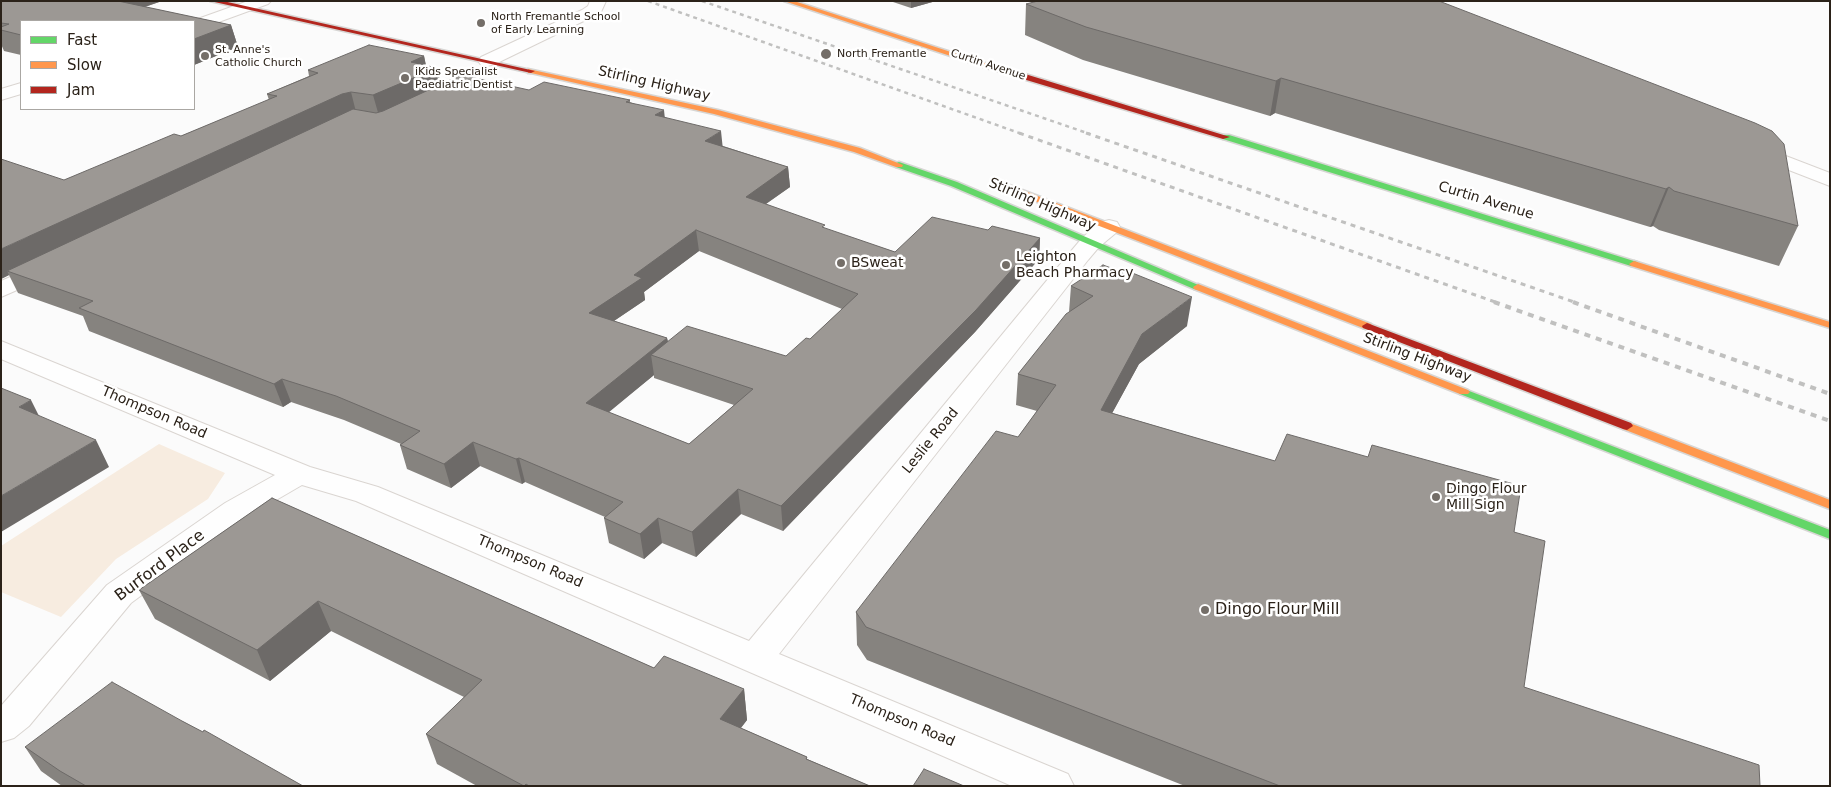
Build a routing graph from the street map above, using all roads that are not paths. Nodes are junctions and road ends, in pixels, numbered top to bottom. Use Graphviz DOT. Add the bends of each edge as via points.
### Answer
graph roads {
  1 [pos="213,1"];
  2 [pos="263,1"];
  3 [pos="598,1"];
  4 [pos="788,1"];
  5 [pos="244,8"];
  6 [pos="195,26"];
  7 [pos="504,53"];
  8 [pos="485,55"];
  9 [pos="520,56"];
  10 [pos="1052,72"];
  11 [pos="20,88"];
  12 [pos="1,96"];
  13 [pos="1132,107"];
  14 [pos="1830,163"];
  15 [pos="1830,180"];
  16 [pos="994,182"];
  17 [pos="1100,235"];
  18 [pos="63,261"];
  19 [pos="1,290"];
  20 [pos="1830,325"];
  21 [pos="1,349"];
  22 [pos="299,474"];
  23 [pos="1830,505"];
  24 [pos="1830,535"];
  25 [pos="756,658"];
  26 [pos="1,727"];
  27 [pos="1054,786"];
  1 -- 5 [label="main road, Stirling Highway"];
  2 -- 5 [label="street"];
  3 -- 7 [label="street" via="595,9 588,13"];
  4 -- 13 [label="main road, Curtin Avenue" via="1027,78"];
  5 -- 6 [label="street"];
  5 -- 8 [label="main road, Stirling Highway"];
  7 -- 8 [label="street"];
  7 -- 9 [label="main road"];
  8 -- 17 [label="main road, Stirling Highway" via="826,141"];
  10 -- 13 [label="main road, Curtin Avenue"];
  11 -- 12 [label="street"];
  13 -- 20 [label="main road, Curtin Avenue"];
  14 -- 15 [label="street" via="1745,138"];
  16 -- 17 [label="main road, Stirling Highway"];
  17 -- 23 [label="main road, Stirling Highway"];
  17 -- 24 [label="main road, Stirling Highway" via="1268,316"];
  17 -- 25 [label="street, Leslie Road"];
  18 -- 19 [label="street"];
  21 -- 22 [label="street, Thompson Road"];
  22 -- 25 [label="street, Thompson Road" via="367,494"];
  22 -- 26 [label="street, Burford Place" via="236,510 119,594 16,715"];
  25 -- 27 [label="street, Thompson Road"];
}
